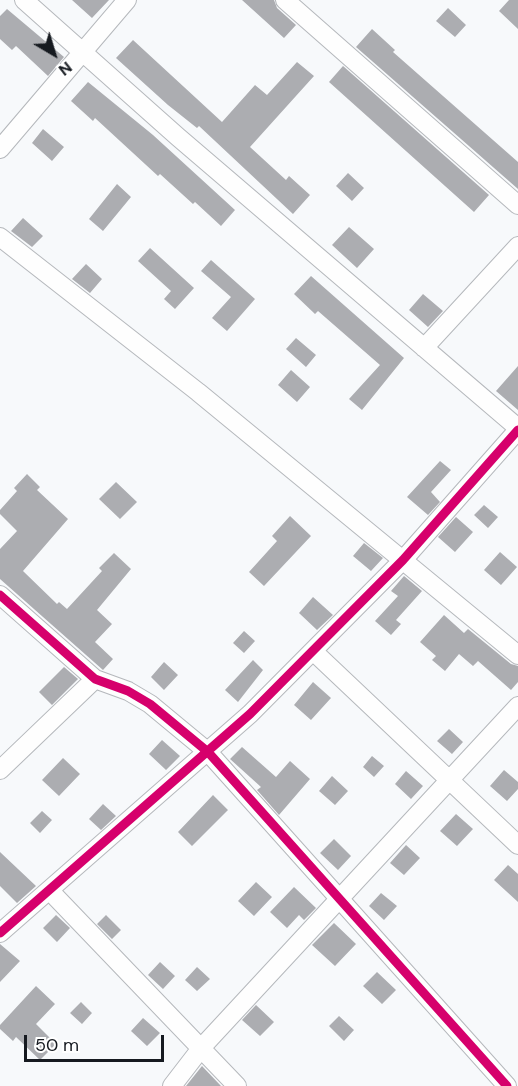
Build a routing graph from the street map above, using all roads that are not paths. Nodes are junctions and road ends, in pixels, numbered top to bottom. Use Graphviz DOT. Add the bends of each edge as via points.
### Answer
graph roads {
  1 [pos="24,0"];
  2 [pos="127,0"];
  3 [pos="285,0"];
  4 [pos="83,53"];
  5 [pos="0,149"];
  6 [pos="518,205"];
  7 [pos="0,237"];
  8 [pos="518,246"];
  9 [pos="424,348"];
  10 [pos="518,429"];
  11 [pos="403,560"];
  12 [pos="0,595"];
  13 [pos="313,651"];
  14 [pos="518,655"];
  15 [pos="95,679"];
  16 [pos="518,706"];
  17 [pos="208,752"];
  18 [pos="0,770"];
  19 [pos="448,780"];
  20 [pos="518,844"];
  21 [pos="50,891"];
  22 [pos="339,899"];
  23 [pos="0,933"];
  24 [pos="202,1047"];
  25 [pos="172,1086"];
  26 [pos="237,1086"];
  27 [pos="507,1086"];
  1 -- 4 [label="street"];
  2 -- 4 [label="street"];
  3 -- 6 [label="street"];
  4 -- 5 [label="street"];
  4 -- 9 [label="street"];
  7 -- 11 [label="street"];
  8 -- 9 [label="street"];
  9 -- 10 [label="street"];
  10 -- 11 [label="street"];
  11 -- 13 [label="street"];
  11 -- 14 [label="street"];
  12 -- 15 [label="street"];
  13 -- 17 [label="street"];
  13 -- 19 [label="street"];
  15 -- 17 [label="street" via="150,704"];
  15 -- 18 [label="street"];
  16 -- 19 [label="street"];
  17 -- 21 [label="street"];
  17 -- 22 [label="street"];
  19 -- 20 [label="street"];
  19 -- 22 [label="street"];
  21 -- 23 [label="street"];
  21 -- 24 [label="street"];
  22 -- 24 [label="street"];
  22 -- 27 [label="street"];
  24 -- 25 [label="street"];
  24 -- 26 [label="street"];
}
